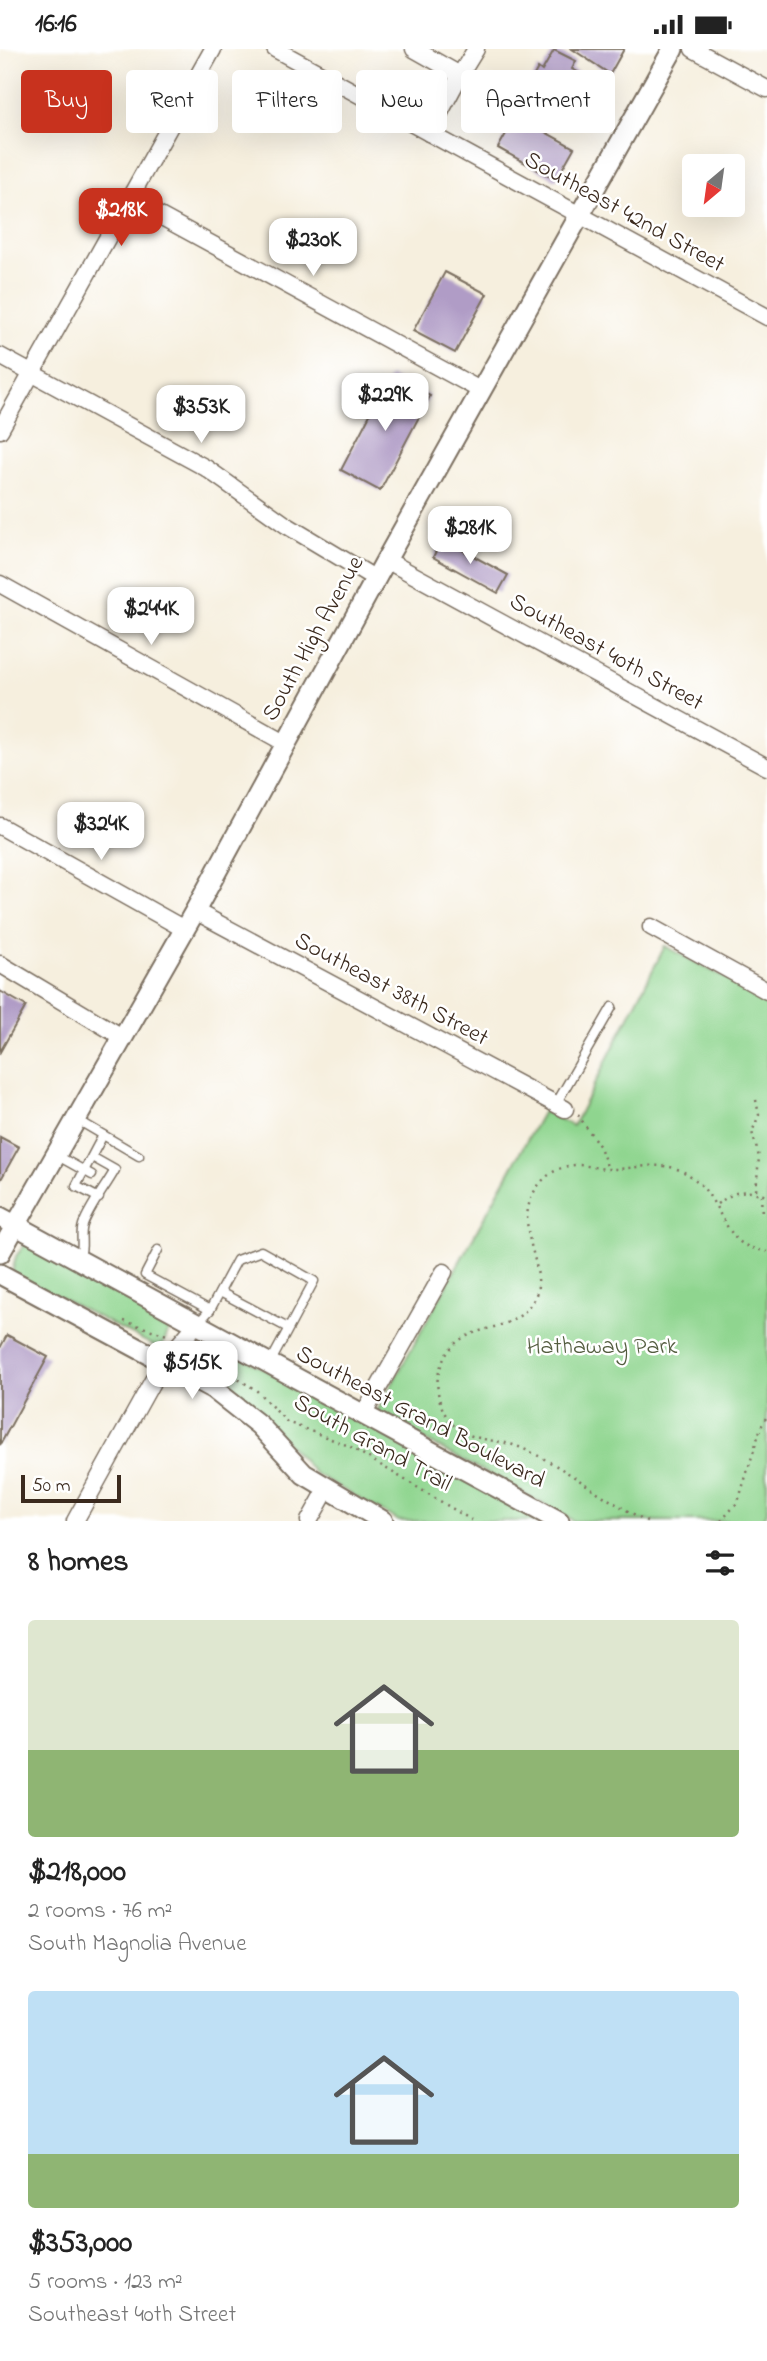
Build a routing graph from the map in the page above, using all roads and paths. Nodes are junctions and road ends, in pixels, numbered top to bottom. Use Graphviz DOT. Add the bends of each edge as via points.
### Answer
graph roads {
  1 [pos="213,49"];
  2 [pos="275,49"];
  3 [pos="414,49"];
  4 [pos="476,49"];
  5 [pos="673,49"];
  6 [pos="693,49"];
  7 [pos="460,75"];
  8 [pos="767,89"];
  9 [pos="356,93"];
  10 [pos="447,99"];
  11 [pos="429,133"];
  12 [pos="127,198"];
  13 [pos="580,215"];
  14 [pos="767,317"];
  15 [pos="0,356"];
  16 [pos="32,374"];
  17 [pos="480,390"];
  18 [pos="0,430"];
  19 [pos="386,560"];
  20 [pos="376,579"];
  21 [pos="0,584"];
  22 [pos="285,743"];
  23 [pos="767,767"];
  24 [pos="0,826"];
  25 [pos="195,911"];
  26 [pos="651,927"];
  27 [pos="184,929"];
  28 [pos="0,964"];
  29 [pos="767,991"];
  30 [pos="611,1007"];
  31 [pos="122,1037"];
  32 [pos="755,1100"];
  33 [pos="560,1107"];
  34 [pos="76,1119"];
  35 [pos="103,1135"];
  36 [pos="767,1155"];
  37 [pos="56,1156"];
  38 [pos="139,1156"];
  39 [pos="92,1157"];
  40 [pos="759,1157"];
  41 [pos="608,1169"];
  42 [pos="88,1173"];
  43 [pos="756,1191"];
  44 [pos="761,1195"];
  45 [pos="767,1196"];
  46 [pos="99,1198"];
  47 [pos="718,1204"];
  48 [pos="762,1215"];
  49 [pos="8,1222"];
  50 [pos="158,1250"];
  51 [pos="767,1252"];
  52 [pos="0,1253"];
  53 [pos="78,1261"];
  54 [pos="444,1272"];
  55 [pos="0,1274"];
  56 [pos="220,1292"];
  57 [pos="209,1310"];
  58 [pos="122,1320"];
  59 [pos="195,1326"];
  60 [pos="288,1328"];
  61 [pos="180,1343"];
  62 [pos="162,1364"];
  63 [pos="269,1365"];
  64 [pos="363,1415"];
  65 [pos="767,1416"];
  66 [pos="327,1489"];
  67 [pos="75,1521"];
  68 [pos="309,1521"];
  69 [pos="383,1521"];
  70 [pos="473,1521"];
  71 [pos="559,1521"];
  72 [pos="647,1521"];
  73 [pos="721,1521"];
  1 -- 12 [label="street"];
  2 -- 9 [label="street, Southeast 42nd Street"];
  3 -- 7 [label="street"];
  4 -- 7 [label="street"];
  5 -- 13 [label="street, South High Avenue"];
  6 -- 8 [label="street"];
  7 -- 10 [label="street"];
  11 -- 13 [label="street, Southeast 42nd Street"];
  12 -- 16 [label="street"];
  12 -- 17 [label="street"];
  13 -- 14 [label="street, Southeast 42nd Street"];
  13 -- 17 [label="street, South High Avenue"];
  15 -- 16 [label="street"];
  16 -- 18 [label="street"];
  16 -- 20 [label="street" via="206,468 286,525"];
  17 -- 19 [label="street, South High Avenue"];
  19 -- 20 [label="street, South High Avenue"];
  19 -- 23 [label="street, Southeast 40th Street"];
  20 -- 22 [label="street, South High Avenue"];
  21 -- 22 [label="street"];
  22 -- 25 [label="street, South High Avenue"];
  24 -- 27 [label="street"];
  25 -- 27 [label="street, South High Avenue"];
  25 -- 33 [label="street, Southeast 38th Street"];
  26 -- 29 [label="street"];
  27 -- 31 [label="street, South High Avenue"];
  28 -- 31 [label="street"];
  30 -- 33 [label="lane"];
  31 -- 34 [label="street, South High Avenue"];
  32 -- 40 [label="path" via="760,1110 752,1132"];
  33 -- 41 [label="path" via="584,1122"];
  34 -- 35 [label="lane"];
  34 -- 37 [label="street, South High Avenue"];
  35 -- 38 [label="lane"];
  35 -- 39 [label="lane"];
  36 -- 40 [label="path"];
  37 -- 42 [label="lane"];
  37 -- 49 [label="street, South High Avenue"];
  39 -- 42 [label="lane"];
  39 -- 46 [label="lane" via="115,1170"];
  40 -- 43 [label="path"];
  41 -- 47 [label="path" via="677,1169"];
  41 -- 72 [label="path" via="561,1168 535,1189 526,1235 540,1282 534,1300 498,1327 464,1336 451,1345 437,1378 439,1398 458,1428 486,1442 518,1446"];
  42 -- 46 [label="lane" via="76,1186"];
  43 -- 44 [label="path"];
  43 -- 47 [label="path" via="738,1192"];
  44 -- 45 [label="path"];
  44 -- 48 [label="path"];
  46 -- 53 [label="lane" via="84,1223 84,1246"];
  47 -- 51 [label="path" via="737,1239"];
  49 -- 52 [label="street, South High Avenue"];
  49 -- 53 [label="street, Southeast Grand Boulevard"];
  50 -- 57 [label="lane" via="145,1275"];
  53 -- 59 [label="street, Southeast Grand Boulevard"];
  54 -- 64 [label="street"];
  55 -- 62 [label="street"];
  56 -- 57 [label="lane"];
  56 -- 60 [label="lane"];
  56 -- 60 [label="lane" via="237,1260 261,1251 314,1281"];
  57 -- 59 [label="lane"];
  58 -- 61 [label="path, South Grand Trail"];
  59 -- 61 [label="street"];
  59 -- 63 [label="street, Southeast Grand Boulevard"];
  60 -- 63 [label="lane"];
  61 -- 62 [label="street"];
  61 -- 70 [label="path, South Grand Trail" via="256,1390 287,1422 349,1446"];
  62 -- 66 [label="street" via="239,1406 304,1474"];
  62 -- 67 [label="street"];
  63 -- 64 [label="street, Southeast Grand Boulevard"];
  64 -- 71 [label="street, Southeast Grand Boulevard"];
  65 -- 73 [label="path" via="738,1502"];
  66 -- 68 [label="street"];
  66 -- 69 [label="street"];
}
